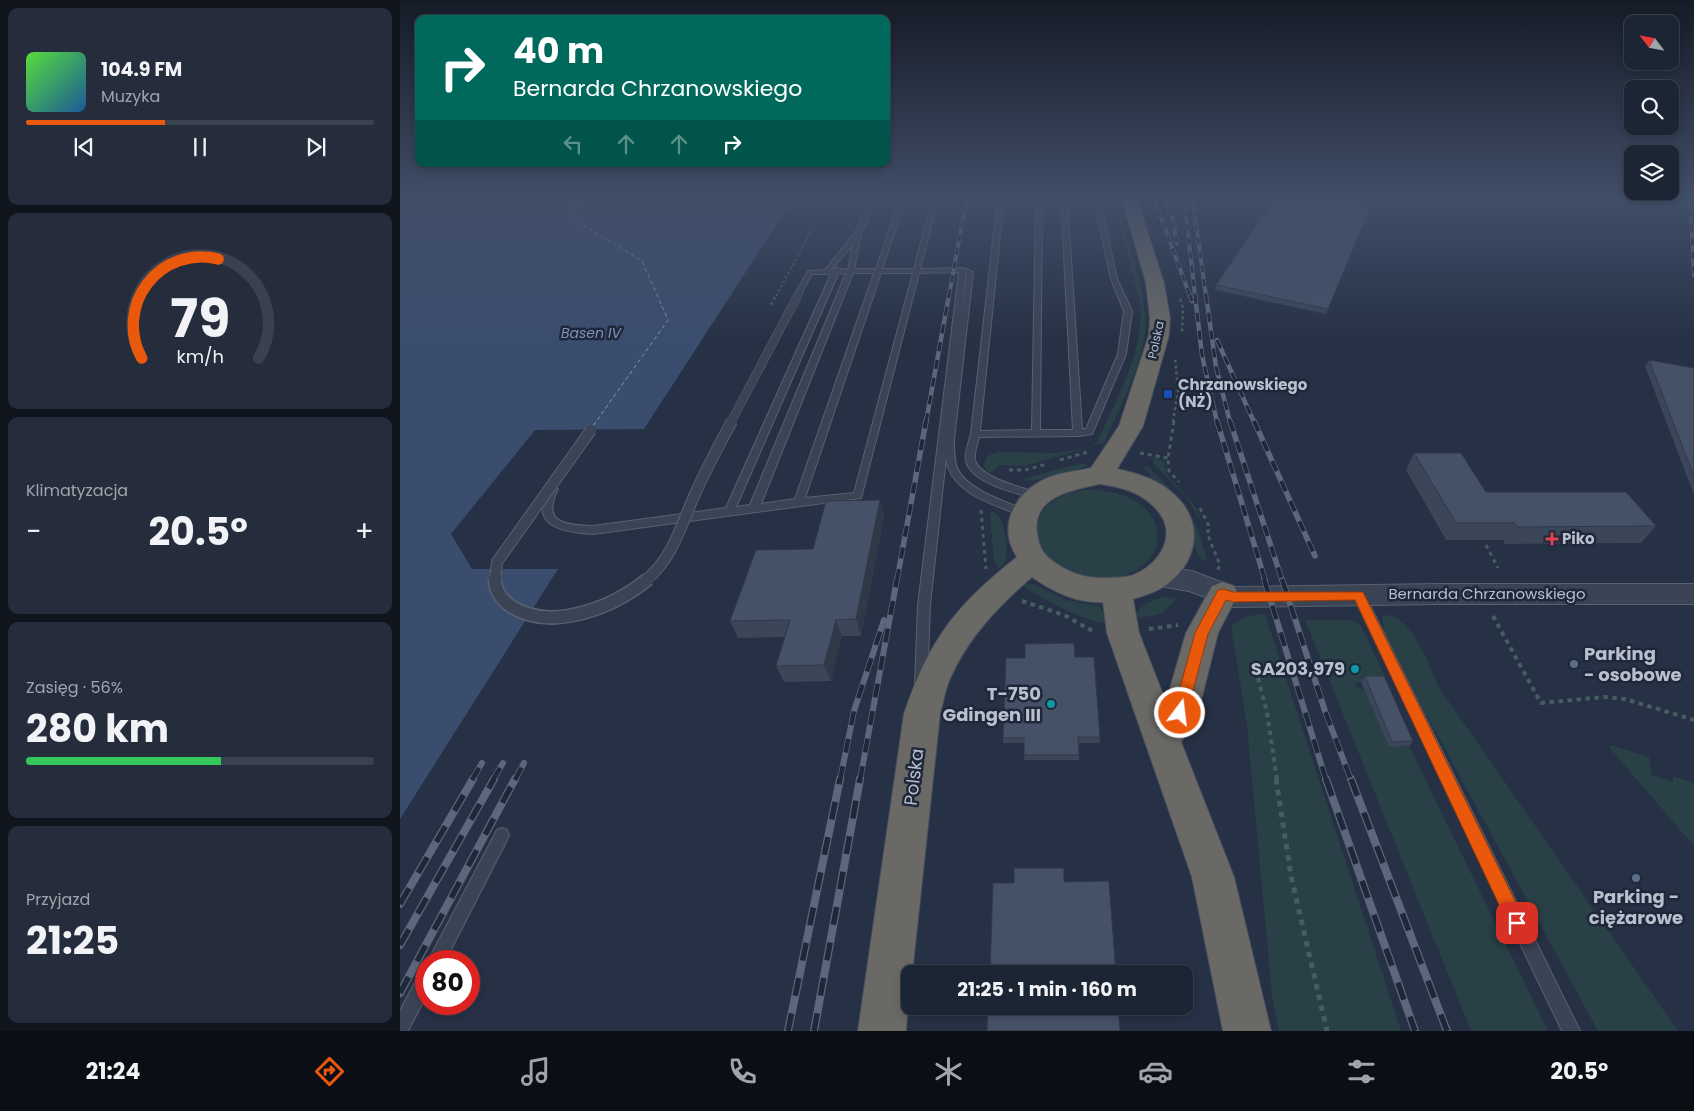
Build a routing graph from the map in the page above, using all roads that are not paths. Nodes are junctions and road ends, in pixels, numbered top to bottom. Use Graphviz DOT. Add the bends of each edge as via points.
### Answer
graph roads {
  1 [pos="851,244"];
  2 [pos="856,244"];
  3 [pos="887,244"];
  4 [pos="923,244"];
  5 [pos="996,244"];
  6 [pos="1038,244"];
  7 [pos="1067,244"];
  8 [pos="1106,244"];
  9 [pos="1143,244"];
  10 [pos="832,270"];
  11 [pos="851,270"];
  12 [pos="878,270"];
  13 [pos="916,270"];
  14 [pos="963,270"];
  15 [pos="1131,426"];
  16 [pos="1036,433"];
  17 [pos="1078,433"];
  18 [pos="975,434"];
  19 [pos="1098,462"];
  20 [pos="1132,481"];
  21 [pos="799,502"];
  22 [pos="1030,504"];
  23 [pos="754,508"];
  24 [pos="729,512"];
  25 [pos="1032,561"];
  26 [pos="1166,567"];
  27 [pos="1220,582"];
  28 [pos="1117,590"];
  29 [pos="1694,594"];
  30 [pos="1359,595"];
  31 [pos="1163,738"];
  32 [pos="919,740"];
  33 [pos="502,835"];
  34 [pos="442,950"];
  35 [pos="415,1000"];
  36 [pos="400,1029"];
  37 [pos="882,1031"];
  38 [pos="1247,1031"];
  39 [pos="1571,1031"];
  1 -- 10 [label="lane"];
  2 -- 11 [label="lane"];
  3 -- 12 [label="lane"];
  4 -- 13 [label="lane"];
  5 -- 18 [label="lane"];
  6 -- 16 [label="lane"];
  7 -- 17 [label="lane"];
  8 -- 17 [label="lane" via="1114,279 1128,311 1122,354 1089,432"];
  9 -- 15 [label="highway, Polska" via="1161,311 1159,335"];
  10 -- 11 [label="lane"];
  10 -- 24 [label="lane"];
  10 -- 24 [label="lane, bridge" via="810,272 697,491 668,557 656,572 616,600 566,615 541,616 521,612 505,603 496,592 497,562 591,430 548,497 545,507 552,520 575,529 593,530"];
  11 -- 12 [label="lane"];
  11 -- 23 [label="lane"];
  12 -- 13 [label="lane"];
  12 -- 21 [label="lane"];
  13 -- 14 [label="lane"];
  13 -- 21 [label="lane" via="858,496"];
  14 -- 22 [label="lane" via="971,274 950,440 951,463 968,487"];
  14 -- 32 [label="lane" via="924,613"];
  15 -- 19 [label="highway, Polska"];
  15 -- 20 [label="highway, Polska"];
  16 -- 17 [label="lane"];
  16 -- 18 [label="lane"];
  18 -- 22 [label="lane" via="970,458 975,470"];
  19 -- 20 [label="highway"];
  19 -- 22 [label="highway" via="1054,484"];
  20 -- 26 [label="highway" via="1152,490 1168,504 1178,520 1182,538"];
  21 -- 23 [label="lane"];
  22 -- 25 [label="highway" via="1020,529 1023,545"];
  23 -- 24 [label="lane"];
  25 -- 28 [label="highway" via="1046,574 1065,584 1087,590"];
  25 -- 32 [label="highway, Polska" via="996,590 962,627 933,678 922,714"];
  26 -- 27 [label="street, Bernarda Chrzanowskiego" via="1192,581"];
  26 -- 28 [label="highway" via="1144,584"];
  27 -- 30 [label="street, Bernarda Chrzanowskiego" via="1233,597"];
  27 -- 31 [label="highway" via="1180,713"];
  28 -- 31 [label="highway" via="1123,634"];
  29 -- 30 [label="street, Bernarda Chrzanowskiego"];
  30 -- 39 [label="lane"];
  31 -- 38 [label="highway" via="1213,877"];
  32 -- 37 [label="highway, Polska"];
  33 -- 34 [label="lane"];
  35 -- 36 [label="lane"];
}
